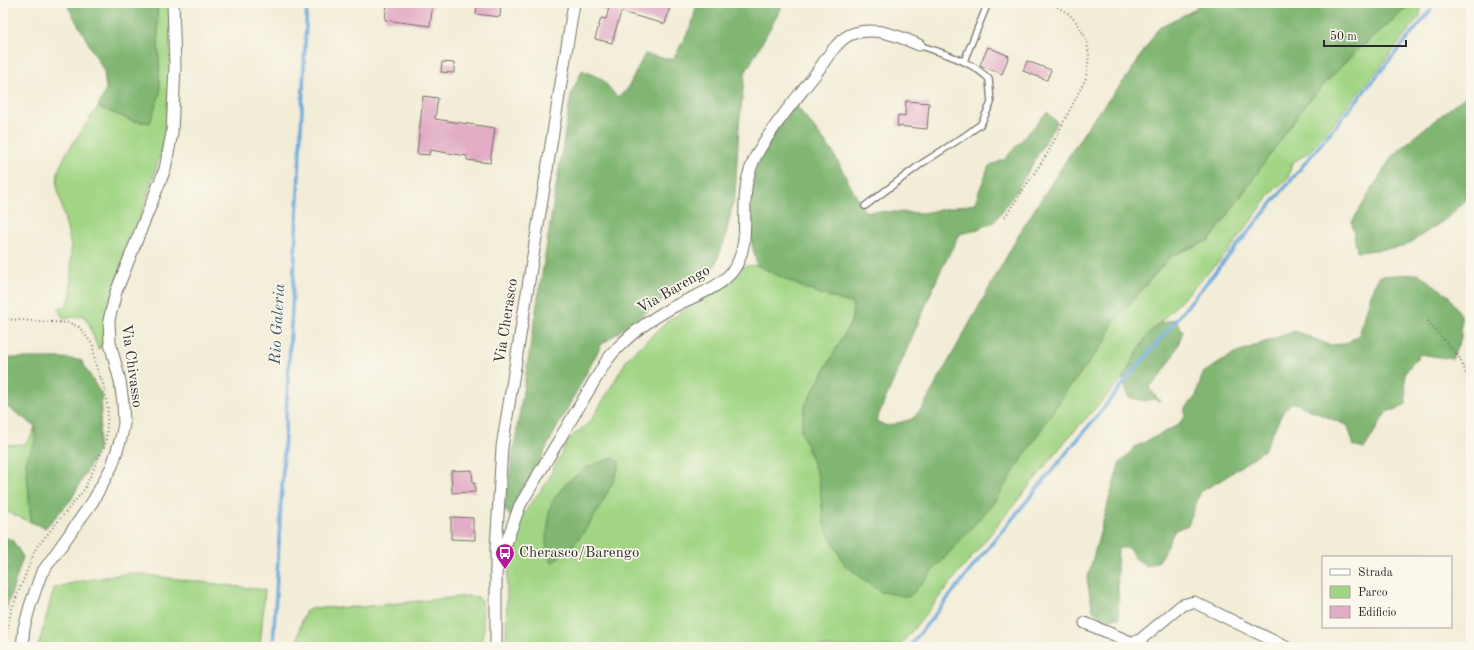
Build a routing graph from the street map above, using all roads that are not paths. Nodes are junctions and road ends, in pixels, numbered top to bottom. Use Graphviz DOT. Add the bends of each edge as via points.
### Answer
graph roads {
  1 [pos="173,3"];
  2 [pos="574,3"];
  3 [pos="988,3"];
  4 [pos="919,45"];
  5 [pos="964,61"];
  6 [pos="865,206"];
  7 [pos="496,570"];
  8 [pos="1085,623"];
  9 [pos="22,647"];
  10 [pos="496,647"];
  11 [pos="1286,647"];
  1 -- 9 [label="street, Via Chivasso" via="175,66 172,133 165,169 116,292 109,320 110,342 123,403 124,424 121,438 112,466 93,501 41,574 24,628"];
  2 -- 7 [label="street, Via Cherasco" via="502,448"];
  3 -- 5 [label="lane"];
  4 -- 5 [label="lane"];
  4 -- 7 [label="street, Via Barengo" via="892,34 865,31 846,37 832,50 768,135 755,157 747,180 743,245 733,270 708,291 642,326 619,345 607,360 520,505"];
  5 -- 6 [label="lane" via="981,71 989,80 991,103 981,124"];
  7 -- 10 [label="street, Via Cherasco"];
  8 -- 11 [label="street" via="1131,642 1140,640 1182,606 1194,602"];
}
